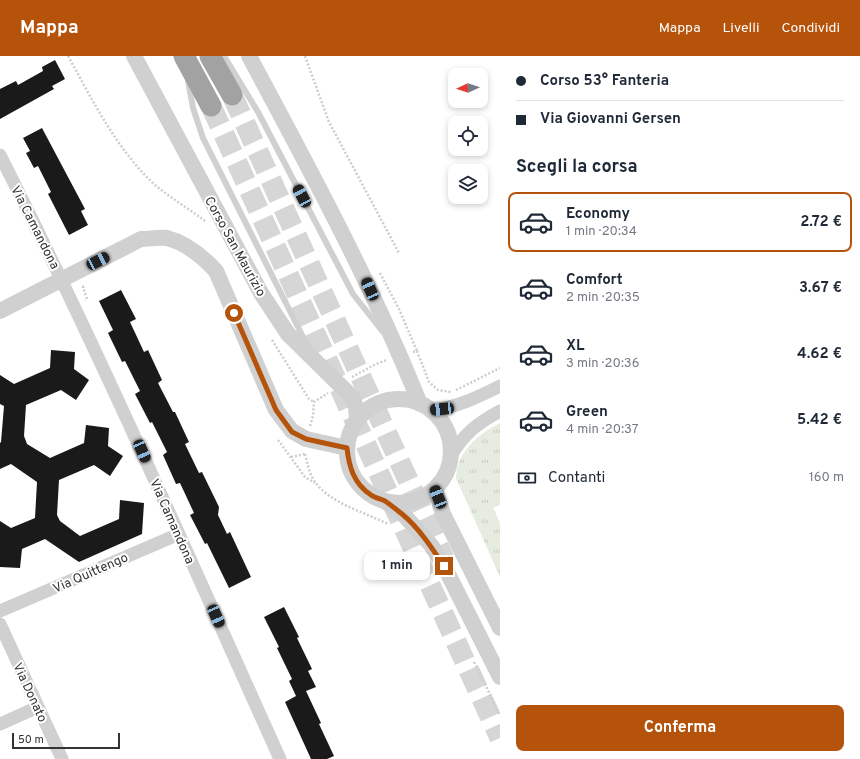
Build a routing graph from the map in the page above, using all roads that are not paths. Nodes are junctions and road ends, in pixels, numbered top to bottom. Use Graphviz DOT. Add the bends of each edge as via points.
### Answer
graph roads {
  1 [pos="134,56"];
  2 [pos="184,56"];
  3 [pos="210,56"];
  4 [pos="224,56"];
  5 [pos="249,56"];
  6 [pos="232,95"];
  7 [pos="211,106"];
  8 [pos="0,155"];
  9 [pos="62,279"];
  10 [pos="0,311"];
  11 [pos="400,356"];
  12 [pos="315,361"];
  13 [pos="500,386"];
  14 [pos="425,407"];
  15 [pos="500,411"];
  16 [pos="357,420"];
  17 [pos="347,448"];
  18 [pos="450,457"];
  19 [pos="435,489"];
  20 [pos="384,501"];
  21 [pos="179,534"];
  22 [pos="0,611"];
  23 [pos="0,624"];
  24 [pos="500,628"];
  25 [pos="500,677"];
  26 [pos="38,707"];
  27 [pos="0,724"];
  28 [pos="62,759"];
  29 [pos="280,759"];
  1 -- 12 [label="street, Corso San Maurizio" via="261,293 288,334"];
  2 -- 7 [label="highway"];
  2 -- 12 [label="lane" via="193,108 203,138"];
  3 -- 6 [label="highway"];
  4 -- 11 [label="lane" via="258,112 353,294"];
  5 -- 11 [label="street" via="365,277"];
  8 -- 9 [label="street, Via Camandona"];
  9 -- 10 [label="street"];
  9 -- 17 [label="street" via="141,239 166,238 184,245 202,256 216,271 276,410 292,432 306,446"];
  9 -- 21 [label="street, Via Camandona"];
  11 -- 14 [label="street"];
  12 -- 16 [label="street, Corso San Maurizio" via="352,397"];
  13 -- 14 [label="street" via="468,402 442,409"];
  14 -- 16 [label="street" via="406,400 392,400 379,403"];
  14 -- 18 [label="street" via="440,420 447,431"];
  15 -- 18 [label="street" via="482,421 462,439"];
  16 -- 17 [label="street"];
  17 -- 20 [label="street" via="348,462 353,475 361,486"];
  18 -- 19 [label="street" via="448,469"];
  19 -- 20 [label="street" via="411,502"];
  19 -- 24 [label="street" via="443,514"];
  20 -- 25 [label="street" via="403,514 431,545"];
  21 -- 22 [label="street, Via Quittengo"];
  21 -- 29 [label="street, Via Camandona"];
  23 -- 26 [label="street, Via Donato"];
  26 -- 27 [label="street"];
  26 -- 28 [label="street, Via Donato"];
}
